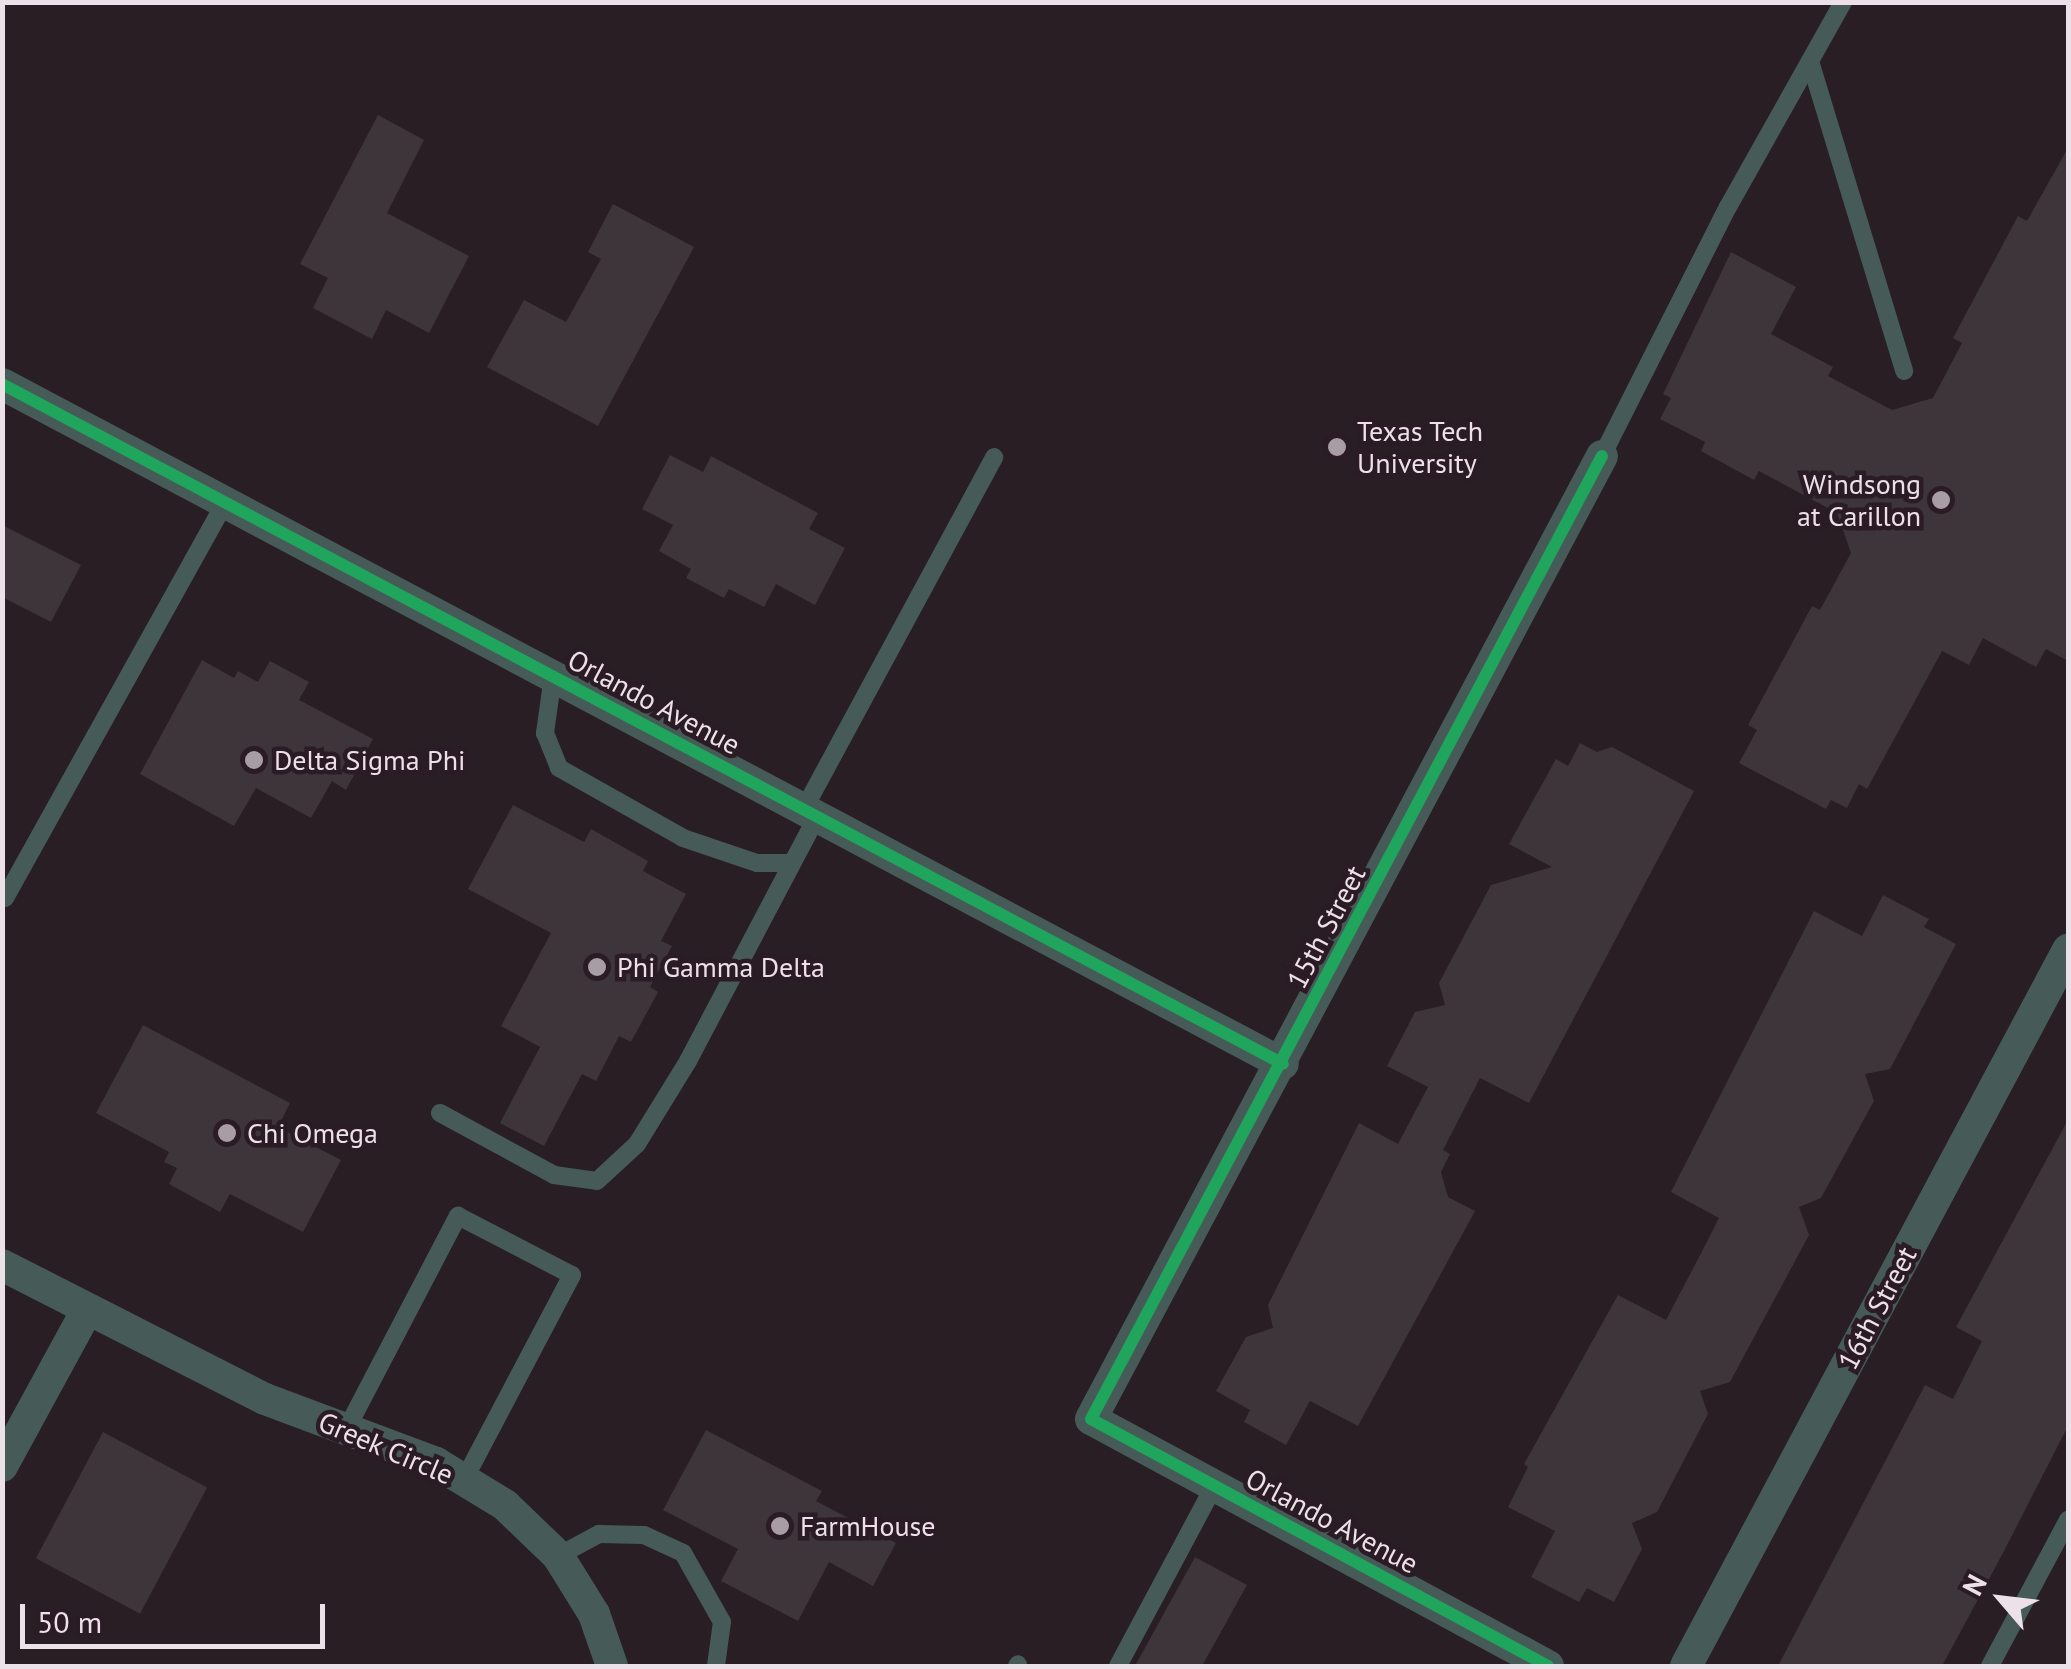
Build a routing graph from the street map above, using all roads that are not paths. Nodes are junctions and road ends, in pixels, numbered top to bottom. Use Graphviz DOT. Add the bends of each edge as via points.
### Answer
graph roads {
  1 [pos="1843,2"];
  2 [pos="1810,62"];
  3 [pos="1904,371"];
  4 [pos="2,384"];
  5 [pos="1602,456"];
  6 [pos="994,457"];
  7 [pos="226,502"];
  8 [pos="553,676"];
  9 [pos="810,812"];
  10 [pos="792,863"];
  11 [pos="5,898"];
  12 [pos="2068,950"];
  13 [pos="1283,1064"];
  14 [pos="440,1114"];
  15 [pos="2,1266"];
  16 [pos="86,1312"];
  17 [pos="1091,1420"];
  18 [pos="346,1430"];
  19 [pos="2,1466"];
  20 [pos="464,1480"];
  21 [pos="1214,1486"];
  22 [pos="2068,1520"];
  23 [pos="558,1556"];
  24 [pos="1542,1665"];
  25 [pos="612,1666"];
  26 [pos="716,1666"];
  27 [pos="1118,1666"];
  28 [pos="1686,1666"];
  29 [pos="1990,1666"];
  1 -- 2 [label="lane"];
  2 -- 3 [label="lane"];
  2 -- 5 [label="lane"];
  4 -- 7 [label="street, Orlando Avenue"];
  5 -- 13 [label="street, 15th Street"];
  6 -- 9 [label="lane"];
  7 -- 8 [label="street, Orlando Avenue"];
  7 -- 11 [label="lane"];
  8 -- 9 [label="street, Orlando Avenue"];
  8 -- 10 [label="lane" via="544,733 559,768 683,838 756,863"];
  9 -- 10 [label="lane"];
  9 -- 13 [label="street, Orlando Avenue"];
  10 -- 14 [label="lane" via="688,1061 637,1144 597,1181 554,1175"];
  12 -- 28 [label="street, 16th Street"];
  13 -- 17 [label="street, 15th Street"];
  15 -- 16 [label="street, Greek Circle"];
  16 -- 18 [label="street, Greek Circle"];
  16 -- 19 [label="street"];
  17 -- 21 [label="street, Orlando Avenue"];
  18 -- 20 [label="street, Greek Circle"];
  18 -- 20 [label="lane" via="458,1216 572,1275"];
  20 -- 23 [label="street, Greek Circle" via="505,1506"];
  21 -- 24 [label="street, Orlando Avenue"];
  21 -- 27 [label="lane"];
  22 -- 29 [label="lane"];
  23 -- 25 [label="street, Greek Circle" via="594,1614"];
  23 -- 26 [label="lane" via="599,1534 644,1536 683,1552 722,1622"];
}
